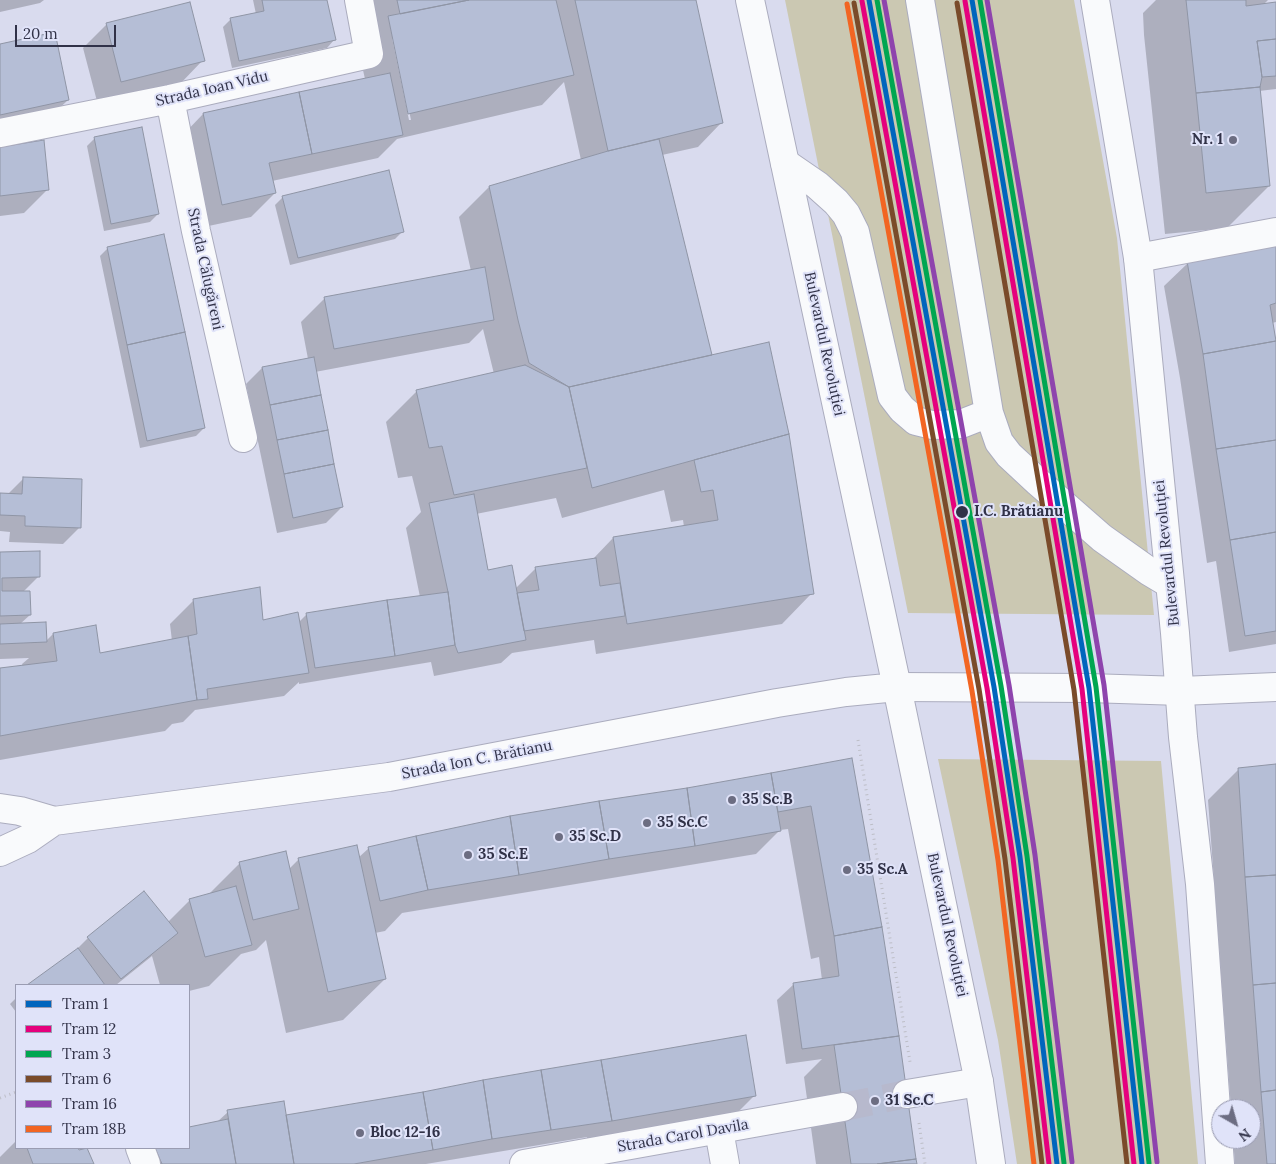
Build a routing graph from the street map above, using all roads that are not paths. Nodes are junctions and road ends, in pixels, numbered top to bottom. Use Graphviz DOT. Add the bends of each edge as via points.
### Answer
graph roads {
  1 [pos="359,0"];
  2 [pos="750,0"];
  3 [pos="920,0"];
  4 [pos="1095,0"];
  5 [pos="170,99"];
  6 [pos="0,133"];
  7 [pos="785,163"];
  8 [pos="1276,232"];
  9 [pos="1138,258"];
  10 [pos="989,413"];
  11 [pos="242,438"];
  12 [pos="1170,584"];
  13 [pos="897,687"];
  14 [pos="1276,687"];
  15 [pos="1181,691"];
  16 [pos="0,808"];
  17 [pos="54,822"];
  18 [pos="0,852"];
  19 [pos="980,1082"];
  20 [pos="911,1094"];
  21 [pos="843,1107"];
  22 [pos="718,1130"];
  23 [pos="140,1149"];
  24 [pos="146,1164"];
  25 [pos="524,1164"];
  26 [pos="725,1164"];
  27 [pos="991,1164"];
  28 [pos="1220,1164"];
  1 -- 5 [label="main road, Strada Ioan Vidu" via="369,54"];
  2 -- 7 [label="main road, Bulevardul Revoluției"];
  3 -- 10 [label="main road"];
  4 -- 9 [label="main road, Bulevardul Revoluției"];
  5 -- 6 [label="main road, Strada Ioan Vidu"];
  5 -- 11 [label="main road, Strada Călugăreni"];
  7 -- 10 [label="main road" via="836,202 855,232 892,396 902,410 916,421 932,425 961,424"];
  7 -- 13 [label="main road, Bulevardul Revoluției"];
  8 -- 9 [label="main road"];
  9 -- 12 [label="main road, Bulevardul Revoluției"];
  10 -- 12 [label="main road" via="999,442 1038,482 1102,538"];
  12 -- 15 [label="main road, Bulevardul Revoluției"];
  13 -- 15 [label="main road"];
  13 -- 17 [label="main road, Strada Ion C. Brătianu" via="787,702 388,777"];
  13 -- 19 [label="main road, Bulevardul Revoluției"];
  14 -- 15 [label="main road"];
  15 -- 28 [label="main road, Bulevardul Revoluției" via="1183,737 1200,884"];
  16 -- 17 [label="main road, Strada Ion C. Brătianu"];
  17 -- 18 [label="main road, Strada Ion C. Brătianu" via="28,840"];
  19 -- 20 [label="main road"];
  19 -- 27 [label="main road, Bulevardul Revoluției"];
  21 -- 22 [label="main road, Strada Carol Davila"];
  22 -- 25 [label="main road, Strada Carol Davila"];
  22 -- 26 [label="main road"];
  23 -- 24 [label="main road"];
}
